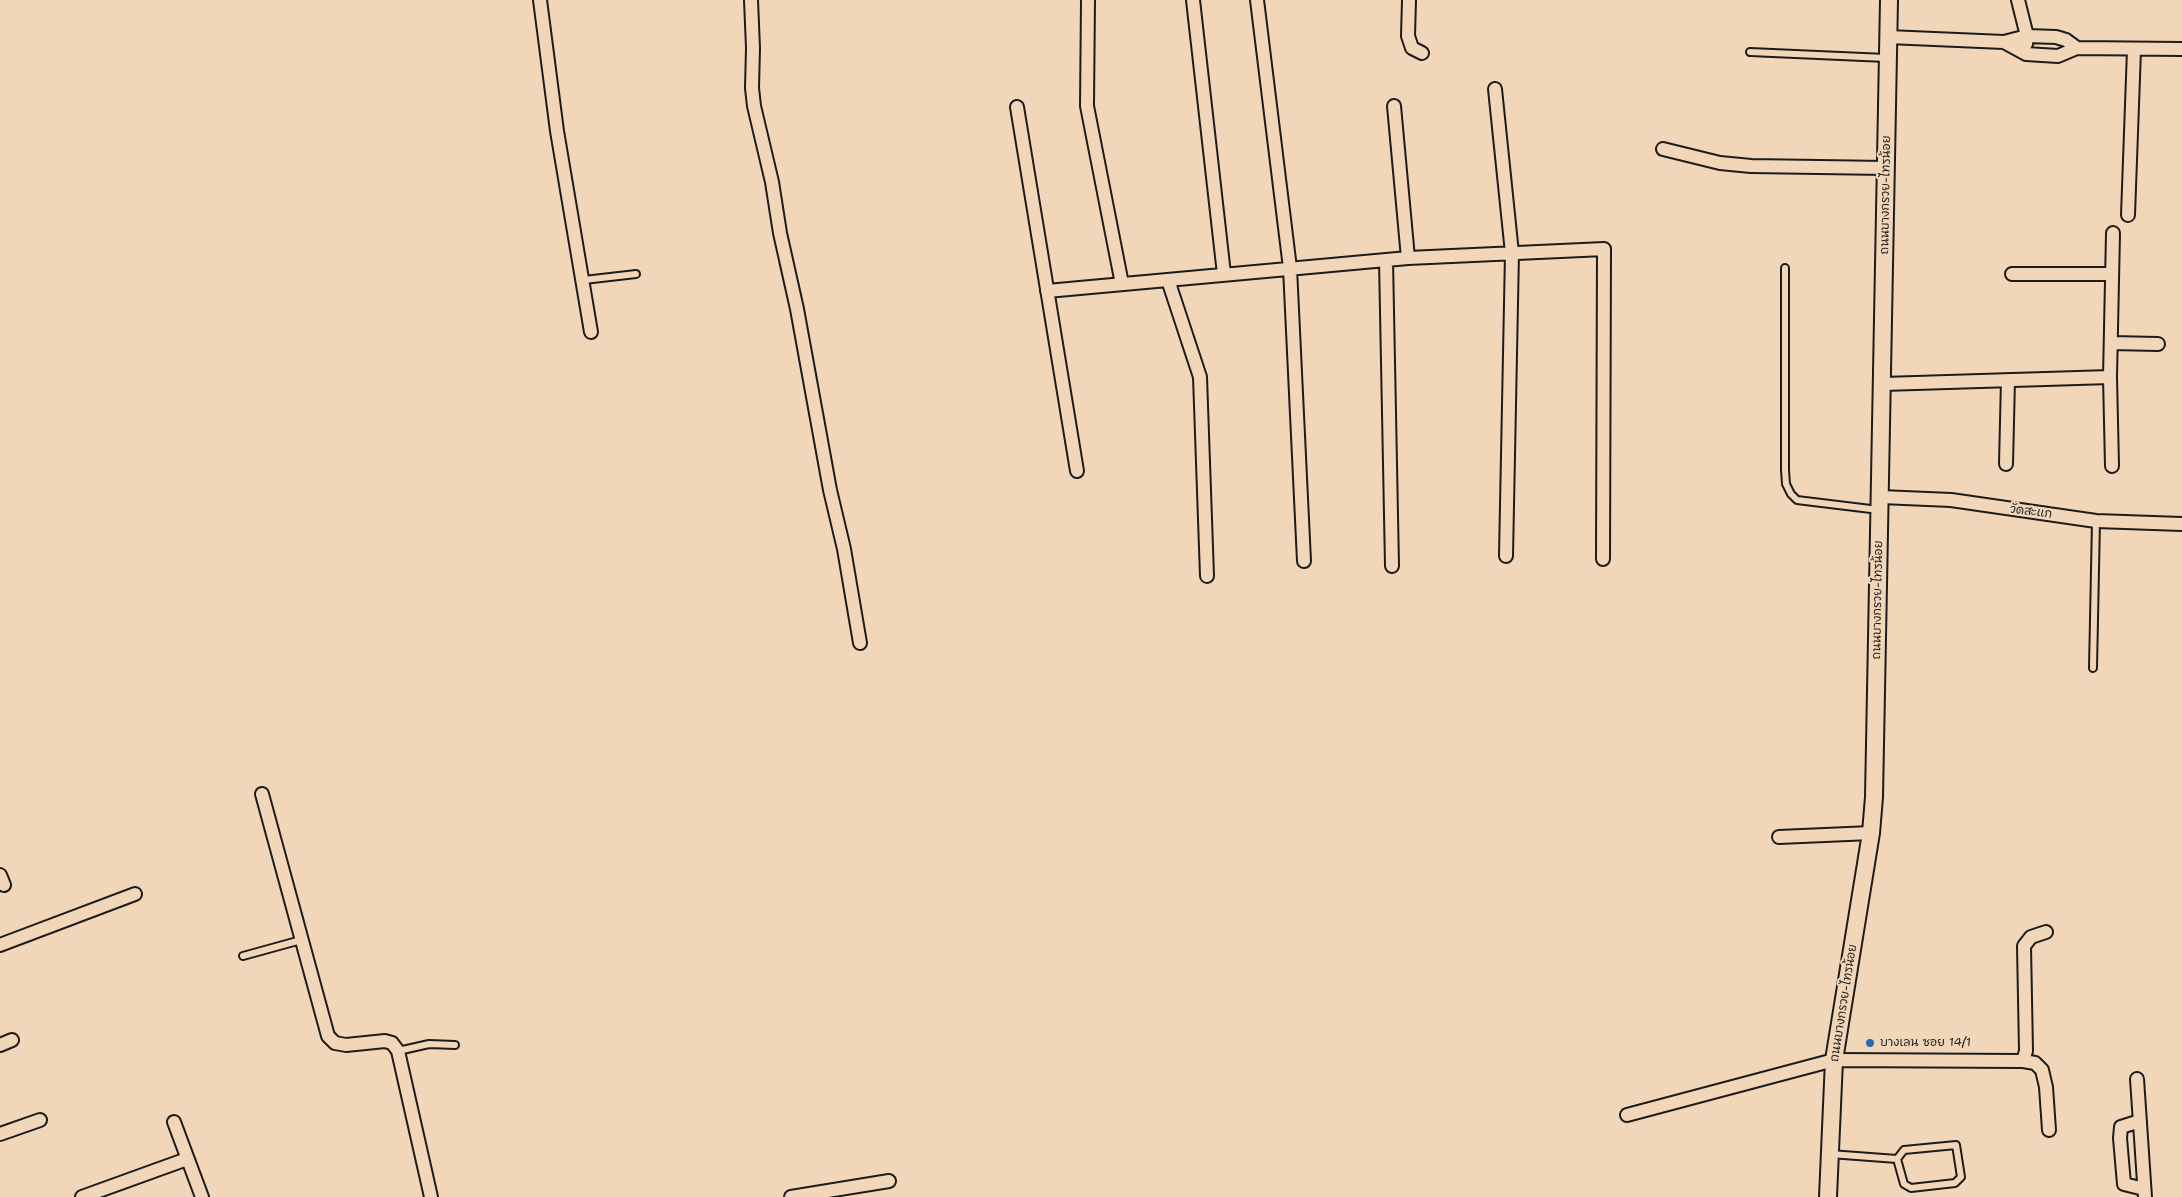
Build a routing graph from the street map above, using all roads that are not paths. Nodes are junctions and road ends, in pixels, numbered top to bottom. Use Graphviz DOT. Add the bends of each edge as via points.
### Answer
graph roads {
  1 [pos="540,0"];
  2 [pos="751,0"];
  3 [pos="1088,0"];
  4 [pos="1193,0"];
  5 [pos="1257,0"];
  6 [pos="1409,0"];
  7 [pos="1889,0"];
  8 [pos="2018,0"];
  9 [pos="2026,36"];
  10 [pos="1888,37"];
  11 [pos="2004,42"];
  12 [pos="2077,48"];
  13 [pos="2182,49"];
  14 [pos="2134,50"];
  15 [pos="1750,52"];
  16 [pos="1422,53"];
  17 [pos="2026,54"];
  18 [pos="1888,58"];
  19 [pos="1495,88"];
  20 [pos="1394,106"];
  21 [pos="1017,107"];
  22 [pos="1662,149"];
  23 [pos="1886,168"];
  24 [pos="2128,215"];
  25 [pos="2113,232"];
  26 [pos="1512,253"];
  27 [pos="1408,258"];
  28 [pos="1386,260"];
  29 [pos="1290,268"];
  30 [pos="1784,268"];
  31 [pos="636,274"];
  32 [pos="1224,274"];
  33 [pos="2012,274"];
  34 [pos="2112,274"];
  35 [pos="584,280"];
  36 [pos="1168,280"];
  37 [pos="1122,284"];
  38 [pos="1046,291"];
  39 [pos="591,332"];
  40 [pos="2111,343"];
  41 [pos="2158,344"];
  42 [pos="2110,377"];
  43 [pos="2008,380"];
  44 [pos="1883,384"];
  45 [pos="2006,464"];
  46 [pos="2112,466"];
  47 [pos="1077,471"];
  48 [pos="1880,503"];
  49 [pos="2096,520"];
  50 [pos="2182,524"];
  51 [pos="1506,556"];
  52 [pos="1603,559"];
  53 [pos="1304,562"];
  54 [pos="1392,566"];
  55 [pos="1207,576"];
  56 [pos="860,643"];
  57 [pos="2093,668"];
  58 [pos="262,794"];
  59 [pos="1871,833"];
  60 [pos="1779,837"];
  61 [pos="135,894"];
  62 [pos="2046,932"];
  63 [pos="301,940"];
  64 [pos="0,945"];
  65 [pos="243,956"];
  66 [pos="456,1046"];
  67 [pos="398,1051"];
  68 [pos="1834,1060"];
  69 [pos="2023,1061"];
  70 [pos="2137,1079"];
  71 [pos="1627,1115"];
  72 [pos="40,1120"];
  73 [pos="2140,1121"];
  74 [pos="174,1122"];
  75 [pos="2049,1130"];
  76 [pos="0,1134"];
  77 [pos="1829,1154"];
  78 [pos="187,1159"];
  79 [pos="1897,1159"];
  80 [pos="889,1181"];
  81 [pos="2145,1193"];
  82 [pos="82,1197"];
  83 [pos="202,1197"];
  84 [pos="431,1197"];
  85 [pos="791,1197"];
  86 [pos="1828,1197"];
  1 -- 35 [label="street" via="557,131"];
  2 -- 56 [label="street" via="754,106 772,182"];
  3 -- 37 [label="street" via="1087,106"];
  4 -- 32 [label="street"];
  5 -- 29 [label="street"];
  6 -- 16 [label="street" via="1408,36 1412,48"];
  7 -- 10 [label="street, ถนนบางกรวย-ไทรน้อย"];
  8 -- 9 [label="street"];
  9 -- 11 [label="street"];
  9 -- 12 [label="street" via="2056,37"];
  9 -- 17 [label="street"];
  10 -- 11 [label="street"];
  10 -- 18 [label="street, ถนนบางกรวย-ไทรน้อย"];
  11 -- 17 [label="street"];
  12 -- 14 [label="street"];
  12 -- 17 [label="street" via="2058,56"];
  13 -- 14 [label="street"];
  14 -- 24 [label="street"];
  15 -- 18 [label="lane"];
  18 -- 23 [label="street, ถนนบางกรวย-ไทรน้อย"];
  19 -- 26 [label="street"];
  20 -- 27 [label="street"];
  21 -- 38 [label="street"];
  22 -- 23 [label="street" via="1720,163"];
  23 -- 44 [label="street, ถนนบางกรวย-ไทรน้อย"];
  25 -- 34 [label="street"];
  26 -- 27 [label="street"];
  26 -- 51 [label="street"];
  26 -- 52 [label="street" via="1604,249"];
  27 -- 28 [label="street"];
  28 -- 29 [label="street"];
  28 -- 54 [label="street"];
  29 -- 32 [label="street"];
  29 -- 53 [label="street"];
  30 -- 48 [label="lane" via="1786,484 1796,500"];
  31 -- 35 [label="lane"];
  32 -- 36 [label="street"];
  33 -- 34 [label="street"];
  34 -- 40 [label="street"];
  35 -- 39 [label="street"];
  36 -- 37 [label="street"];
  36 -- 55 [label="street" via="1200,377"];
  37 -- 38 [label="street"];
  38 -- 47 [label="street"];
  40 -- 41 [label="street"];
  40 -- 42 [label="street"];
  42 -- 43 [label="street"];
  42 -- 46 [label="street"];
  43 -- 44 [label="street"];
  43 -- 45 [label="street"];
  44 -- 48 [label="street, ถนนบางกรวย-ไทรน้อย"];
  48 -- 49 [label="street, วัดสะแก" via="1952,500"];
  48 -- 59 [label="street, ถนนบางกรวย-ไทรน้อย"];
  49 -- 50 [label="street, วัดสะแก"];
  49 -- 57 [label="lane"];
  58 -- 63 [label="street"];
  59 -- 60 [label="street"];
  59 -- 68 [label="street, ถนนบางกรวย-ไทรน้อย"];
  61 -- 64 [label="street"];
  62 -- 69 [label="street" via="2031,937 2024,946 2026,1051"];
  63 -- 65 [label="lane"];
  63 -- 67 [label="street" via="328,1036 335,1043 346,1045 386,1041"];
  66 -- 67 [label="lane" via="429,1044"];
  67 -- 84 [label="street"];
  68 -- 69 [label="street"];
  68 -- 71 [label="street"];
  68 -- 77 [label="street, ถนนบางกรวย-ไทรน้อย"];
  69 -- 75 [label="street" via="2035,1063 2042,1070"];
  70 -- 73 [label="street"];
  72 -- 76 [label="street"];
  73 -- 81 [label="street"];
  73 -- 81 [label="street" via="2121,1127 2120,1138 2124,1184"];
  74 -- 78 [label="street"];
  77 -- 79 [label="lane"];
  77 -- 86 [label="street, ถนนบางกรวย-ไทรน้อย"];
  78 -- 82 [label="street"];
  78 -- 83 [label="street"];
  79 -- 79 [label="lane" via="1904,1150 1956,1145 1961,1176 1955,1183 1910,1188 1904,1184"];
  80 -- 85 [label="street"];
}
